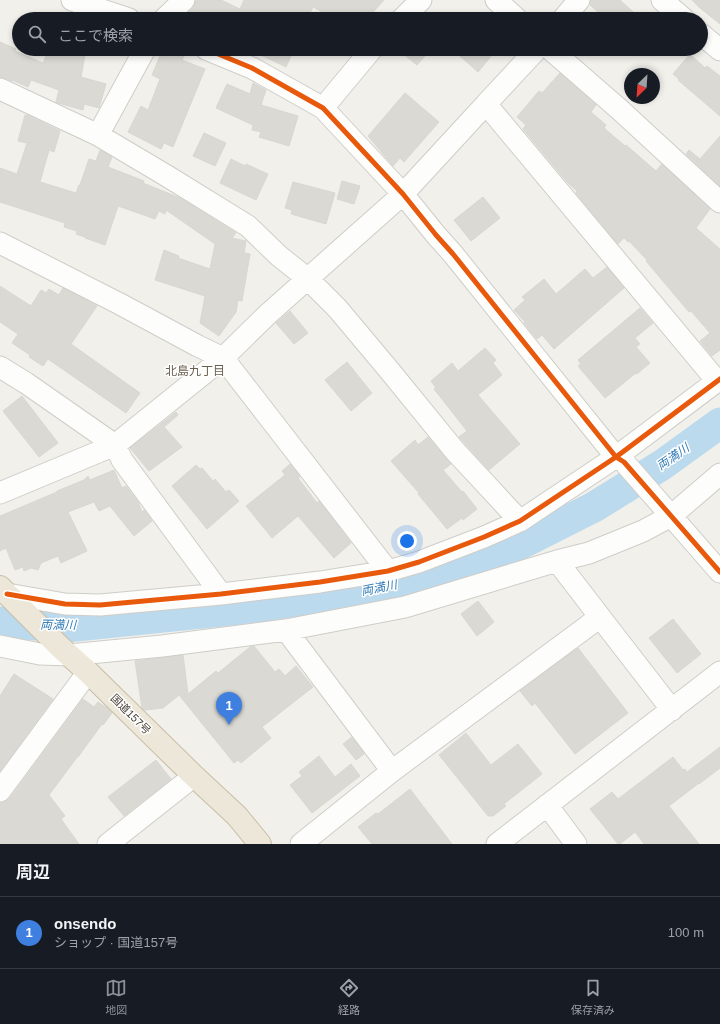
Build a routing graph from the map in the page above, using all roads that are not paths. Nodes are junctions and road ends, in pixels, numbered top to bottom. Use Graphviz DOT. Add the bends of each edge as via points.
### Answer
graph roads {
  1 [pos="72,0"];
  2 [pos="184,0"];
  3 [pos="421,0"];
  4 [pos="496,0"];
  5 [pos="579,0"];
  6 [pos="662,0"];
  7 [pos="107,12"];
  8 [pos="171,12"];
  9 [pos="409,12"];
  10 [pos="509,12"];
  11 [pos="569,12"];
  12 [pos="676,12"];
  13 [pos="708,40"];
  14 [pos="720,50"];
  15 [pos="141,56"];
  16 [pos="223,56"];
  17 [pos="366,56"];
  18 [pos="531,56"];
  19 [pos="558,56"];
  20 [pos="0,89"];
  21 [pos="486,104"];
  22 [pos="323,108"];
  23 [pos="98,135"];
  24 [pos="403,194"];
  25 [pos="720,202"];
  26 [pos="0,243"];
  27 [pos="308,279"];
  28 [pos="223,358"];
  29 [pos="0,367"];
  30 [pos="718,380"];
  31 [pos="115,445"];
  32 [pos="620,459"];
  33 [pos="720,474"];
  34 [pos="0,493"];
  35 [pos="671,516"];
  36 [pos="520,521"];
  37 [pos="557,561"];
  38 [pos="388,571"];
  39 [pos="720,572"];
  40 [pos="221,594"];
  41 [pos="10,596"];
  42 [pos="600,617"];
  43 [pos="286,630"];
  44 [pos="0,646"];
  45 [pos="64,651"];
  46 [pos="88,672"];
  47 [pos="720,672"];
  48 [pos="672,710"];
  49 [pos="392,772"];
  50 [pos="194,776"];
  51 [pos="0,791"];
  52 [pos="547,805"];
  53 [pos="108,844"];
  54 [pos="260,844"];
  55 [pos="301,844"];
  56 [pos="497,844"];
  57 [pos="576,844"];
  1 -- 7 [label="street"];
  2 -- 8 [label="street"];
  3 -- 9 [label="street"];
  4 -- 10 [label="street"];
  5 -- 11 [label="street"];
  6 -- 12 [label="street"];
  13 -- 14 [label="street"];
  15 -- 23 [label="street"];
  16 -- 22 [label="street" via="252,68"];
  17 -- 22 [label="street"];
  18 -- 21 [label="street"];
  19 -- 25 [label="street"];
  20 -- 23 [label="street"];
  21 -- 24 [label="street"];
  21 -- 30 [label="street"];
  22 -- 24 [label="street"];
  23 -- 27 [label="street" via="248,226"];
  24 -- 27 [label="street"];
  24 -- 32 [label="street"];
  26 -- 28 [label="street"];
  27 -- 28 [label="street"];
  27 -- 36 [label="street" via="353,326 455,451"];
  28 -- 31 [label="street"];
  28 -- 38 [label="street"];
  29 -- 31 [label="street"];
  30 -- 32 [label="street"];
  31 -- 34 [label="street"];
  31 -- 40 [label="street" via="122,460"];
  32 -- 35 [label="street"];
  32 -- 36 [label="street"];
  33 -- 35 [label="street"];
  35 -- 37 [label="street" via="643,531 589,553"];
  35 -- 39 [label="street"];
  36 -- 38 [label="street" via="419,562"];
  37 -- 42 [label="street"];
  37 -- 43 [label="street" via="405,607"];
  38 -- 40 [label="street"];
  40 -- 41 [label="street" via="100,605 65,604"];
  41 -- 45 [label="highway, 国道157号"];
  42 -- 48 [label="street"];
  42 -- 49 [label="street"];
  43 -- 45 [label="street" via="162,646"];
  43 -- 49 [label="street"];
  44 -- 45 [label="street" via="40,654"];
  45 -- 46 [label="highway, 国道157号"];
  46 -- 50 [label="highway, 国道157号"];
  46 -- 51 [label="street"];
  47 -- 48 [label="street"];
  48 -- 52 [label="street"];
  49 -- 55 [label="street"];
  50 -- 53 [label="street"];
  50 -- 54 [label="highway, 国道157号" via="237,816"];
  52 -- 56 [label="street"];
  52 -- 57 [label="street"];
}
